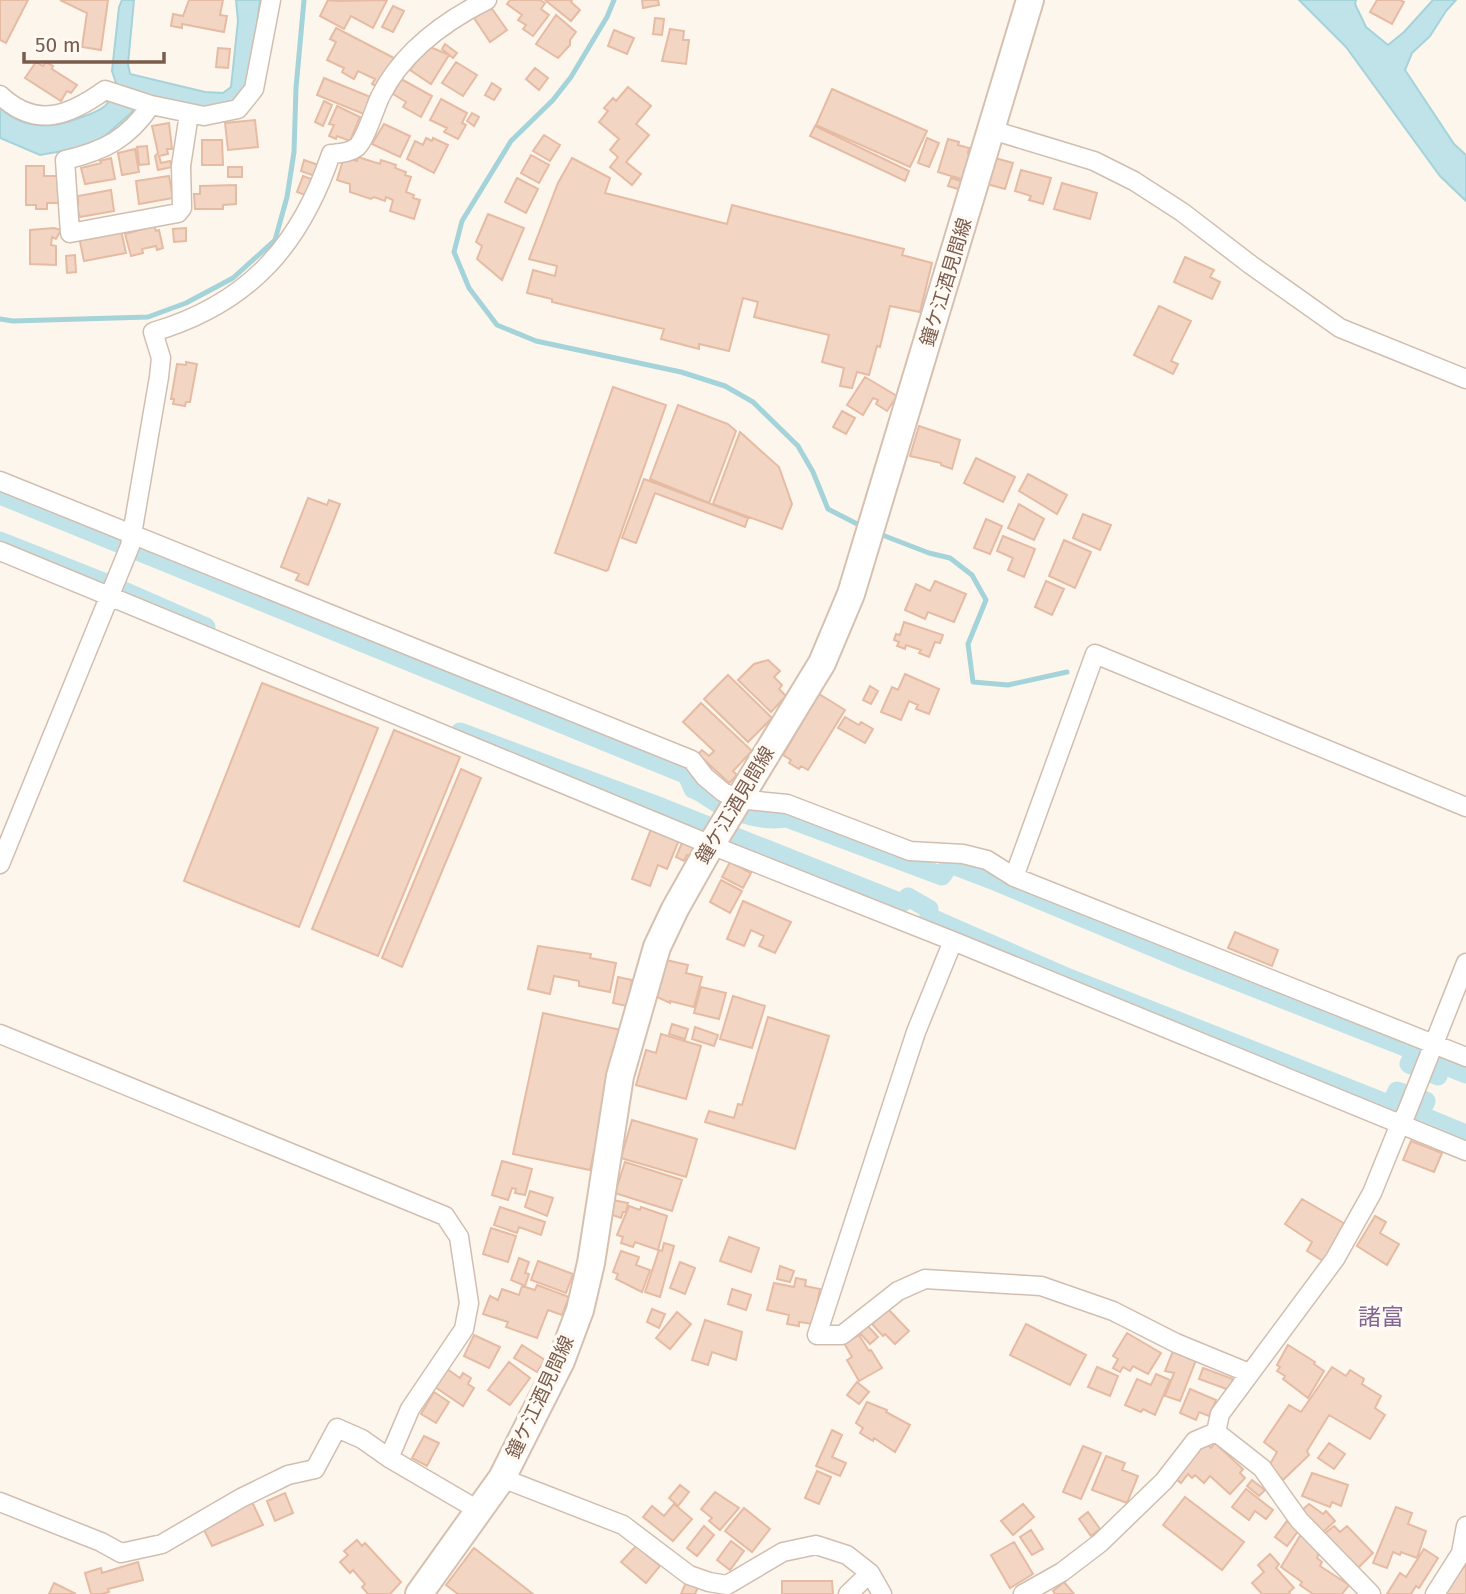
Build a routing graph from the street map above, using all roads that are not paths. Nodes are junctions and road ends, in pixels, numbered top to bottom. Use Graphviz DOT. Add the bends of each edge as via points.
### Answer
graph roads {
  1 [pos="271,0"];
  2 [pos="487,0"];
  3 [pos="1030,0"];
  4 [pos="0,95"];
  5 [pos="152,105"];
  6 [pos="189,114"];
  7 [pos="992,130"];
  8 [pos="1466,379"];
  9 [pos="0,481"];
  10 [pos="131,541"];
  11 [pos="0,551"];
  12 [pos="111,593"];
  13 [pos="737,802"];
  14 [pos="1466,807"];
  15 [pos="713,841"];
  16 [pos="0,864"];
  17 [pos="1014,877"];
  18 [pos="953,941"];
  19 [pos="1466,962"];
  20 [pos="0,1034"];
  21 [pos="1431,1048"];
  22 [pos="1466,1057"];
  23 [pos="1403,1119"];
  24 [pos="1466,1152"];
  25 [pos="1249,1373"];
  26 [pos="1216,1432"];
  27 [pos="390,1458"];
  28 [pos="502,1478"];
  29 [pos="0,1502"];
  30 [pos="478,1510"];
  31 [pos="1466,1527"];
  32 [pos="870,1573"];
  33 [pos="425,1592"];
  34 [pos="848,1594"];
  35 [pos="882,1594"];
  36 [pos="1023,1594"];
  37 [pos="1371,1594"];
  38 [pos="1435,1594"];
  1 -- 6 [label="street" via="254,89 238,109 214,116"];
  2 -- 10 [label="street" via="436,30 398,66 358,145 346,153 331,154 307,213 266,268 220,302 178,325 153,332 160,368"];
  3 -- 7 [label="main road, 鐘ケ江酒見間線"];
  4 -- 5 [label="street" via="12,107 31,115 56,115 79,108 105,90"];
  5 -- 6 [label="street"];
  5 -- 6 [label="street" via="119,140 95,153 65,160 71,233 178,214"];
  7 -- 8 [label="street" via="1094,161 1134,181 1340,328"];
  7 -- 13 [label="main road, 鐘ケ江酒見間線" via="851,594 822,663"];
  9 -- 10 [label="street"];
  10 -- 12 [label="street"];
  10 -- 13 [label="street" via="692,760 705,777"];
  11 -- 12 [label="street"];
  12 -- 15 [label="street"];
  12 -- 16 [label="street"];
  13 -- 15 [label="main road, 鐘ケ江酒見間線"];
  13 -- 17 [label="street" via="787,804 910,851 987,860"];
  14 -- 17 [label="street" via="1095,654"];
  15 -- 18 [label="street"];
  15 -- 28 [label="main road, 鐘ケ江酒見間線" via="657,947 620,1076 580,1310 561,1361"];
  17 -- 21 [label="street"];
  18 -- 23 [label="street"];
  18 -- 25 [label="street" via="916,1032 817,1335 842,1335 898,1291 925,1279 1041,1286 1113,1311"];
  19 -- 21 [label="street"];
  20 -- 27 [label="street" via="445,1216 459,1237 469,1303 464,1329 410,1409"];
  21 -- 22 [label="street"];
  21 -- 23 [label="street"];
  23 -- 24 [label="street"];
  23 -- 25 [label="street" via="1372,1193 1335,1259"];
  25 -- 26 [label="street" via="1220,1414"];
  26 -- 36 [label="street" via="1195,1441 1164,1480 1100,1543"];
  26 -- 37 [label="street" via="1262,1468 1299,1520"];
  27 -- 29 [label="street" via="337,1428 315,1469 288,1475 241,1498 162,1544 121,1553"];
  27 -- 30 [label="street"];
  28 -- 30 [label="main road, 鐘ケ江酒見間線"];
  28 -- 32 [label="street" via="623,1525 689,1576 709,1582 727,1585 783,1552 816,1545 847,1555"];
  30 -- 33 [label="main road, 鐘ケ江酒見間線"];
  31 -- 38 [label="street" via="1461,1553"];
  32 -- 34 [label="street"];
  32 -- 35 [label="street"];
}
